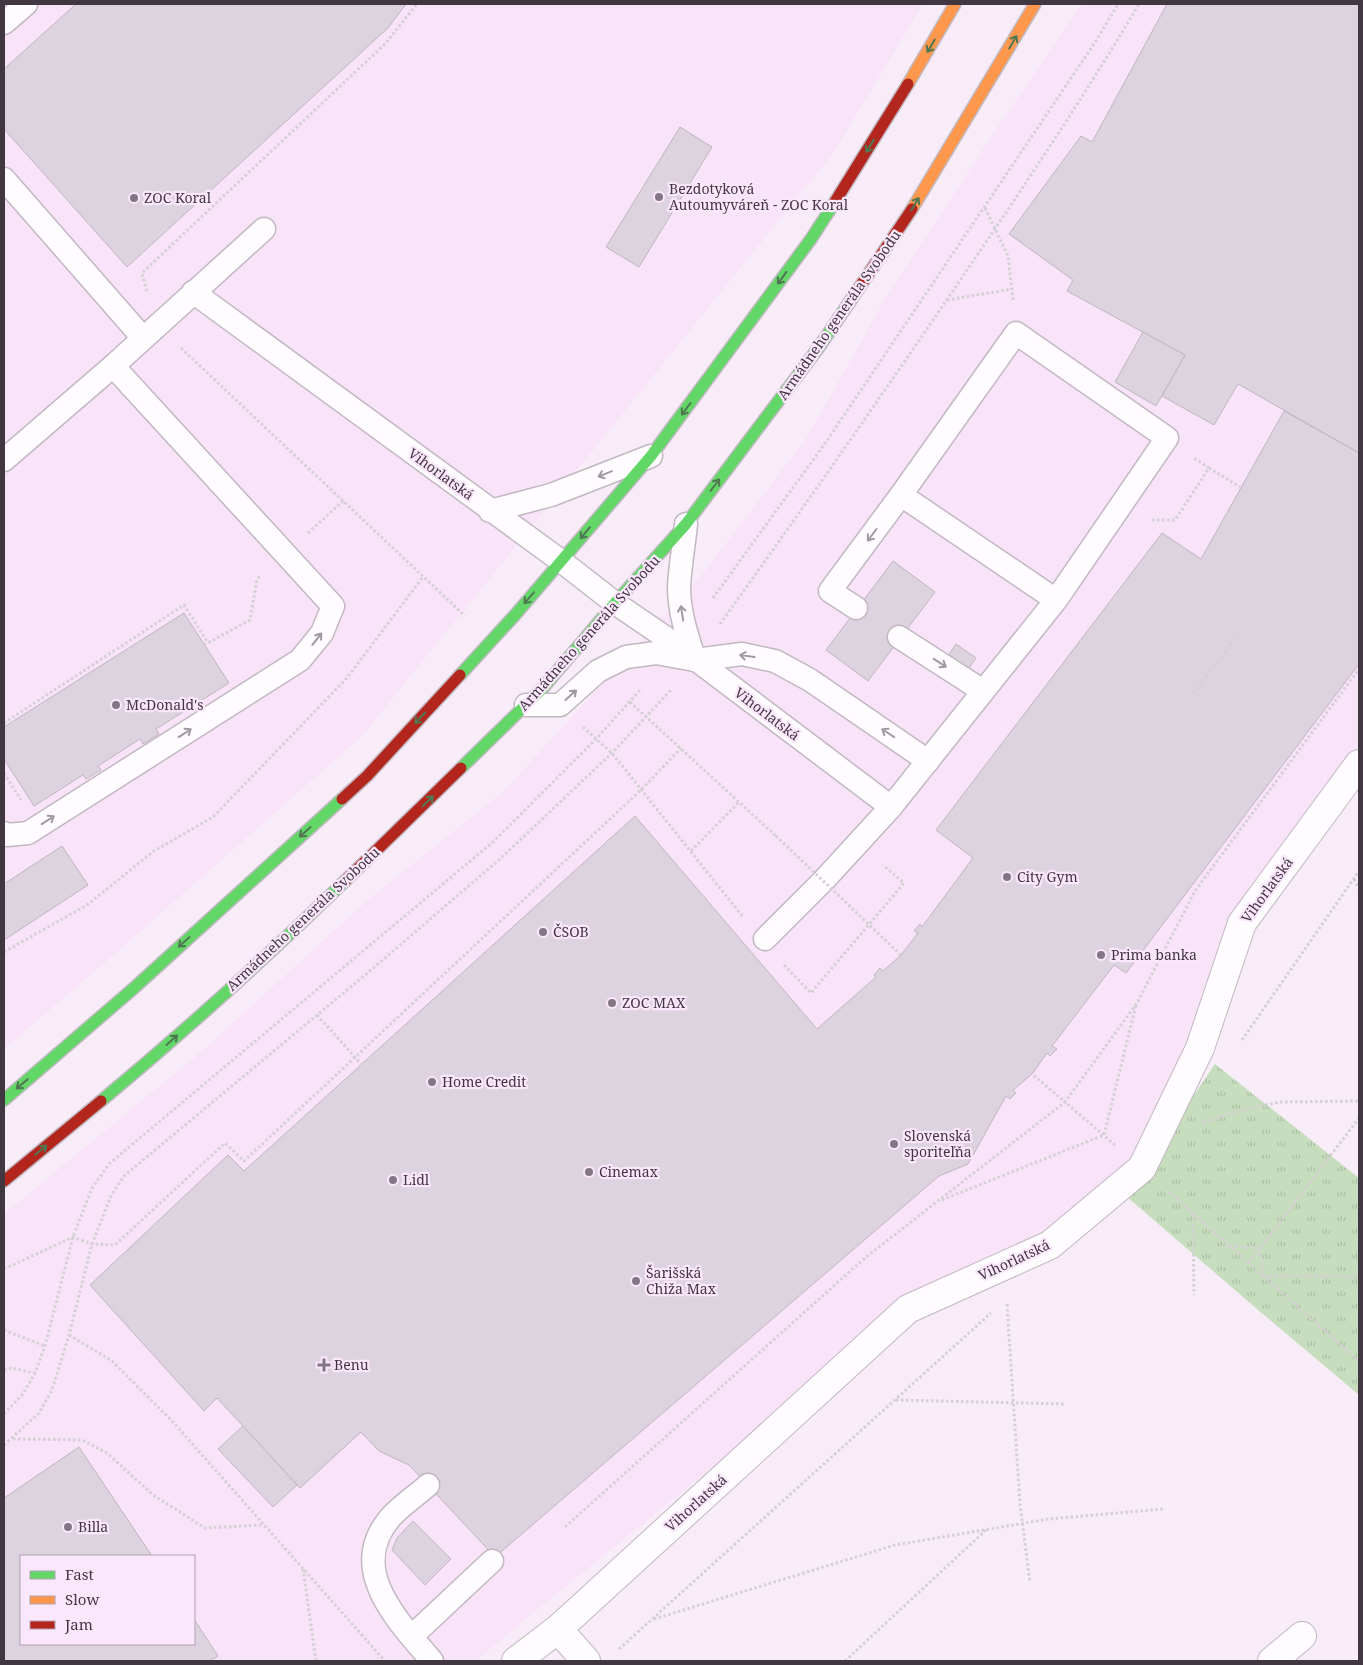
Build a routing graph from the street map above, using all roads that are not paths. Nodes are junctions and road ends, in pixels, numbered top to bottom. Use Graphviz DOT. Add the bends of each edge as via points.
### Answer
graph roads {
  1 [pos="26,4"];
  2 [pos="955,4"];
  3 [pos="1035,4"];
  4 [pos="4,23"];
  5 [pos="4,179"];
  6 [pos="264,230"];
  7 [pos="193,292"];
  8 [pos="143,338"];
  9 [pos="113,366"];
  10 [pos="650,456"];
  11 [pos="4,460"];
  12 [pos="901,496"];
  13 [pos="490,511"];
  14 [pos="686,524"];
  15 [pos="561,561"];
  16 [pos="1056,600"];
  17 [pos="615,603"];
  18 [pos="856,608"];
  19 [pos="899,637"];
  20 [pos="695,660"];
  21 [pos="983,691"];
  22 [pos="526,705"];
  23 [pos="928,761"];
  24 [pos="1359,764"];
  25 [pos="891,807"];
  26 [pos="4,833"];
  27 [pos="765,939"];
  28 [pos="4,1100"];
  29 [pos="4,1181"];
  30 [pos="428,1485"];
  31 [pos="492,1561"];
  32 [pos="558,1629"];
  33 [pos="412,1636"];
  34 [pos="1302,1636"];
  35 [pos="432,1661"];
  36 [pos="516,1661"];
  37 [pos="586,1661"];
  38 [pos="1272,1661"];
  1 -- 4 [label="lane"];
  2 -- 10 [label="main road, one-way" via="811,239"];
  14 -- 3 [label="main road, Armádneho generála Svobodu, one-way" via="819,346 896,236"];
  5 -- 8 [label="lane"];
  6 -- 7 [label="lane"];
  7 -- 8 [label="lane"];
  7 -- 13 [label="lane, Vihorlatská"];
  8 -- 9 [label="lane"];
  9 -- 11 [label="lane"];
  26 -- 9 [label="lane, one-way" via="28,833 300,660 322,633 333,606"];
  10 -- 13 [label="lane, one-way" via="551,495"];
  10 -- 15 [label="main road, one-way"];
  12 -- 16 [label="lane"];
  12 -- 16 [label="lane" via="1016,333 1167,438"];
  12 -- 18 [label="lane, one-way" via="830,591"];
  13 -- 15 [label="lane, Vihorlatská"];
  14 -- 17 [label="main road, Armádneho generála Svobodu"];
  20 -- 14 [label="lane, one-way" via="683,618 679,586"];
  15 -- 17 [label="lane, Vihorlatská"];
  15 -- 28 [label="main road, one-way" via="367,776 134,988"];
  16 -- 21 [label="lane"];
  17 -- 20 [label="lane, Vihorlatská"];
  17 -- 22 [label="main road, Armádneho generála Svobodu"];
  19 -- 21 [label="lane, one-way"];
  22 -- 20 [label="lane, one-way" via="560,705 598,671 626,657 656,653"];
  23 -- 20 [label="lane, one-way" via="810,680 775,661 742,654"];
  20 -- 25 [label="lane, Vihorlatská"];
  21 -- 23 [label="lane"];
  29 -- 22 [label="main road, Armádneho generála Svobodu, one-way" via="136,1072 275,949"];
  23 -- 25 [label="lane"];
  24 -- 32 [label="street, Vihorlatská" via="1242,923 1200,1048 1142,1168 1050,1245 908,1309"];
  25 -- 27 [label="lane"];
  30 -- 33 [label="lane" via="390,1518 377,1540 372,1564 376,1583 386,1602"];
  31 -- 33 [label="lane"];
  32 -- 36 [label="street, Vihorlatská"];
  32 -- 37 [label="street"];
  33 -- 35 [label="lane"];
  34 -- 38 [label="street"];
}
